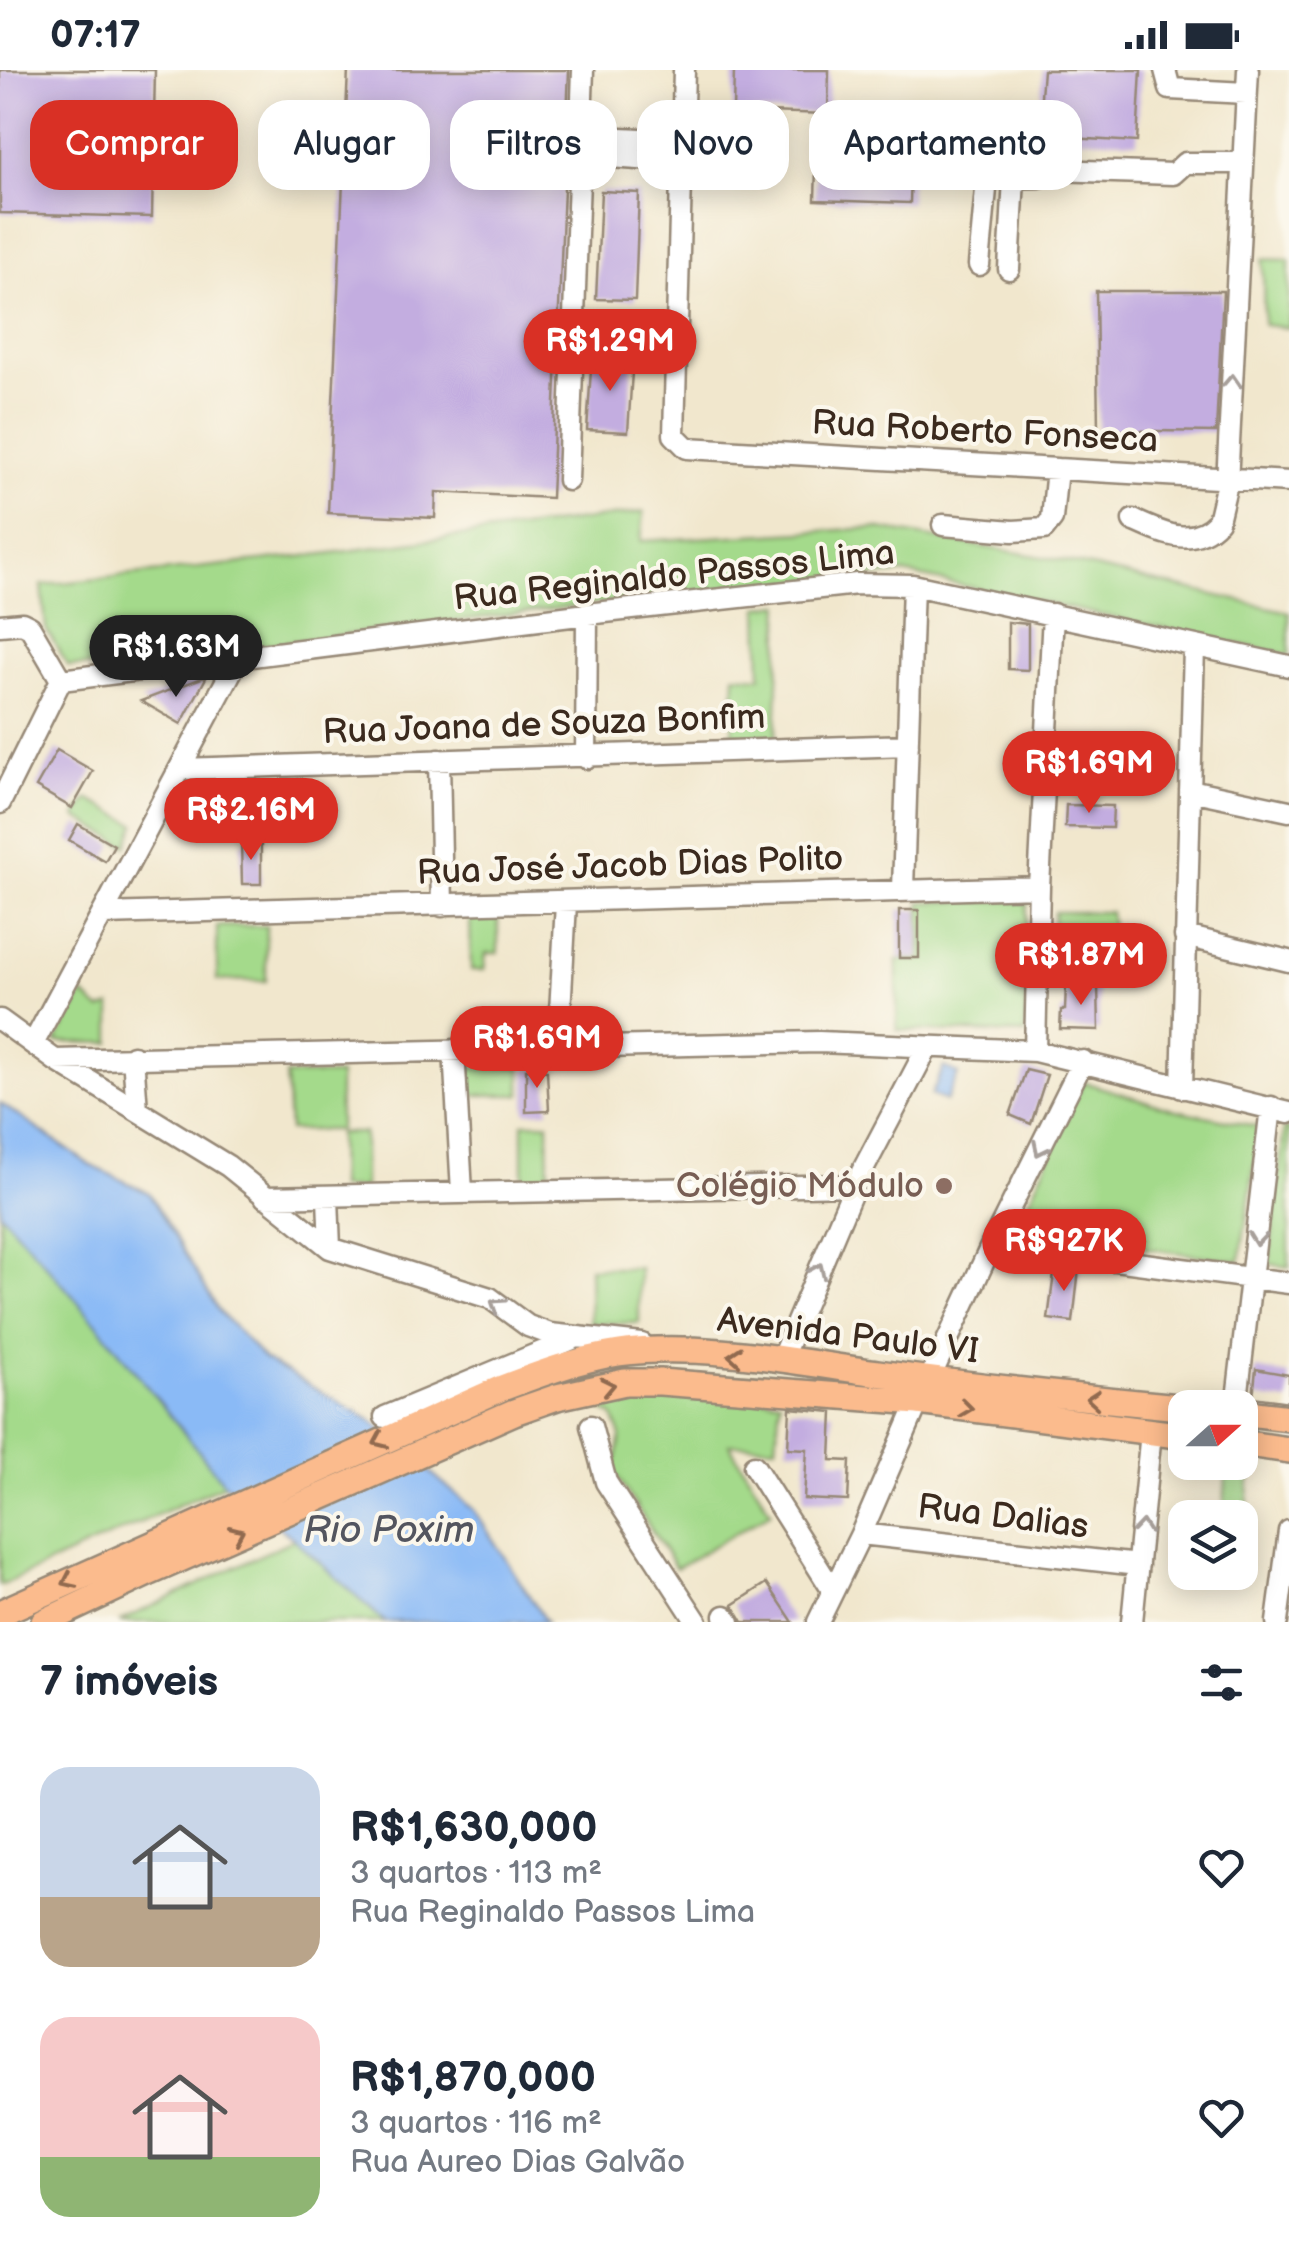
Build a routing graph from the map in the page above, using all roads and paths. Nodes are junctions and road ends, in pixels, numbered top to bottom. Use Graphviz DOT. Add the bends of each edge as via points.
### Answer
graph roads {
  1 [pos="583,70"];
  2 [pos="684,70"];
  3 [pos="1165,70"];
  4 [pos="1248,70"];
  5 [pos="1246,93"];
  6 [pos="582,100"];
  7 [pos="683,100"];
  8 [pos="1243,163"];
  9 [pos="1082,171"];
  10 [pos="578,190"];
  11 [pos="681,190"];
  12 [pos="984,190"];
  13 [pos="1013,190"];
  14 [pos="979,265"];
  15 [pos="1009,268"];
  16 [pos="1057,469"];
  17 [pos="1227,478"];
  18 [pos="568,480"];
  19 [pos="1289,482"];
  20 [pos="1132,520"];
  21 [pos="942,525"];
  22 [pos="913,584"];
  23 [pos="587,614"];
  24 [pos="1054,614"];
  25 [pos="0,624"];
  26 [pos="1194,647"];
  27 [pos="239,657"];
  28 [pos="1289,666"];
  29 [pos="60,680"];
  30 [pos="908,745"];
  31 [pos="586,758"];
  32 [pos="439,760"];
  33 [pos="181,769"];
  34 [pos="1190,790"];
  35 [pos="0,803"];
  36 [pos="1289,812"];
  37 [pos="1039,887"];
  38 [pos="904,889"];
  39 [pos="566,903"];
  40 [pos="442,906"];
  41 [pos="104,914"];
  42 [pos="1185,936"];
  43 [pos="1289,961"];
  44 [pos="0,1020"];
  45 [pos="33,1044"];
  46 [pos="927,1048"];
  47 [pos="454,1050"];
  48 [pos="558,1050"];
  49 [pos="1034,1051"];
  50 [pos="133,1056"];
  51 [pos="55,1060"];
  52 [pos="1083,1062"];
  53 [pos="1182,1088"];
  54 [pos="137,1110"];
  55 [pos="1280,1110"];
  56 [pos="855,1185"];
  57 [pos="462,1192"];
  58 [pos="265,1197"];
  59 [pos="328,1198"];
  60 [pos="992,1244"];
  61 [pos="330,1248"];
  62 [pos="1252,1278"];
  63 [pos="1289,1283"];
  64 [pos="576,1337"];
  65 [pos="690,1352"];
  66 [pos="781,1360"];
  67 [pos="1240,1390"];
  68 [pos="924,1391"];
  69 [pos="1168,1406"];
  70 [pos="1258,1413"];
  71 [pos="385,1417"];
  72 [pos="1289,1418"];
  73 [pos="591,1426"];
  74 [pos="1151,1432"];
  75 [pos="1168,1434"];
  76 [pos="1258,1446"];
  77 [pos="1289,1450"];
  78 [pos="754,1466"];
  79 [pos="1289,1531"];
  80 [pos="861,1534"];
  81 [pos="143,1561"];
  82 [pos="1138,1566"];
  83 [pos="833,1590"];
  84 [pos="0,1613"];
  85 [pos="44,1622"];
  86 [pos="697,1622"];
  87 [pos="818,1622"];
  88 [pos="1132,1622"];
  89 [pos="1277,1622"];
  1 -- 6 [label="street"];
  2 -- 7 [label="street"];
  3 -- 5 [label="street" via="1170,88"];
  4 -- 5 [label="street"];
  5 -- 8 [label="street"];
  8 -- 9 [label="street" via="1185,163 1173,174"];
  17 -- 8 [label="street, one-way"];
  10 -- 18 [label="street"];
  11 -- 16 [label="street, Rua Roberto Fonseca" via="674,435 679,444"];
  12 -- 14 [label="street"];
  13 -- 15 [label="street"];
  16 -- 17 [label="street, Rua Roberto Fonseca"];
  16 -- 21 [label="street" via="1052,519 1044,529"];
  17 -- 19 [label="street, Rua Roberto Fonseca"];
  17 -- 20 [label="street" via="1218,522 1196,537 1172,536"];
  22 -- 23 [label="street, Rua Reginaldo Passos Lima" via="858,584"];
  22 -- 24 [label="street, Rua Reginaldo Passos Lima"];
  22 -- 30 [label="street"];
  23 -- 27 [label="street, Rua Reginaldo Passos Lima"];
  23 -- 31 [label="street"];
  24 -- 26 [label="street, Rua Reginaldo Passos Lima"];
  24 -- 37 [label="street"];
  25 -- 29 [label="street" via="30,627"];
  26 -- 28 [label="street, Rua Reginaldo Passos Lima"];
  26 -- 34 [label="street"];
  27 -- 29 [label="street, Rua Reginaldo Passos Lima"];
  27 -- 33 [label="street"];
  29 -- 35 [label="street"];
  30 -- 31 [label="street, Rua Joana de Souza Bonfim"];
  30 -- 38 [label="street"];
  31 -- 32 [label="street, Rua Joana de Souza Bonfim"];
  32 -- 33 [label="street, Rua Joana de Souza Bonfim"];
  32 -- 40 [label="street"];
  33 -- 41 [label="street"];
  34 -- 36 [label="street"];
  34 -- 42 [label="street"];
  37 -- 38 [label="street, Rua José Jacob Dias Polito"];
  37 -- 49 [label="street"];
  38 -- 39 [label="street, Rua José Jacob Dias Polito"];
  39 -- 40 [label="street, Rua José Jacob Dias Polito"];
  39 -- 48 [label="street"];
  40 -- 41 [label="street, Rua José Jacob Dias Polito"];
  41 -- 45 [label="street"];
  42 -- 43 [label="street"];
  42 -- 53 [label="street"];
  44 -- 45 [label="street"];
  45 -- 51 [label="street"];
  46 -- 48 [label="street" via="819,1042"];
  46 -- 49 [label="street"];
  46 -- 56 [label="street"];
  47 -- 48 [label="street"];
  47 -- 50 [label="street"];
  47 -- 57 [label="street"];
  49 -- 52 [label="street"];
  50 -- 51 [label="street"];
  50 -- 54 [label="street"];
  51 -- 54 [label="street"];
  52 -- 53 [label="street"];
  52 -- 60 [label="street, one-way"];
  53 -- 55 [label="street"];
  54 -- 58 [label="street"];
  55 -- 62 [label="street, one-way"];
  56 -- 57 [label="street"];
  66 -- 56 [label="street, one-way"];
  57 -- 59 [label="street"];
  58 -- 59 [label="street"];
  58 -- 61 [label="street"];
  59 -- 61 [label="street"];
  60 -- 62 [label="street"];
  60 -- 68 [label="street"];
  64 -- 61 [label="street, one-way" via="540,1331 490,1298"];
  62 -- 63 [label="street"];
  62 -- 67 [label="street"];
  64 -- 65 [label="street"];
  64 -- 71 [label="street"];
  66 -- 65 [label="main road, Avenida Paulo VI, one-way"];
  65 -- 81 [label="main road, Avenida Paulo VI, one-way" via="621,1353 502,1388"];
  66 -- 68 [label="main road, Avenida Paulo VI"];
  69 -- 68 [label="main road, Avenida Paulo VI, one-way" via="996,1390"];
  68 -- 74 [label="main road, Avenida Paulo VI, one-way"];
  68 -- 80 [label="street"];
  81 -- 68 [label="main road, Avenida Paulo VI, one-way" via="514,1412 625,1382"];
  70 -- 72 [label="main road"];
  73 -- 86 [label="street" via="606,1482"];
  74 -- 75 [label="main road, Avenida Paulo VI"];
  82 -- 74 [label="street, one-way"];
  76 -- 77 [label="main road"];
  78 -- 83 [label="street"];
  79 -- 89 [label="street"];
  80 -- 82 [label="street, Rua Dalias"];
  80 -- 83 [label="street"];
  81 -- 84 [label="main road, one-way"];
  81 -- 85 [label="main road"];
  82 -- 88 [label="street"];
  83 -- 87 [label="street"];
}
